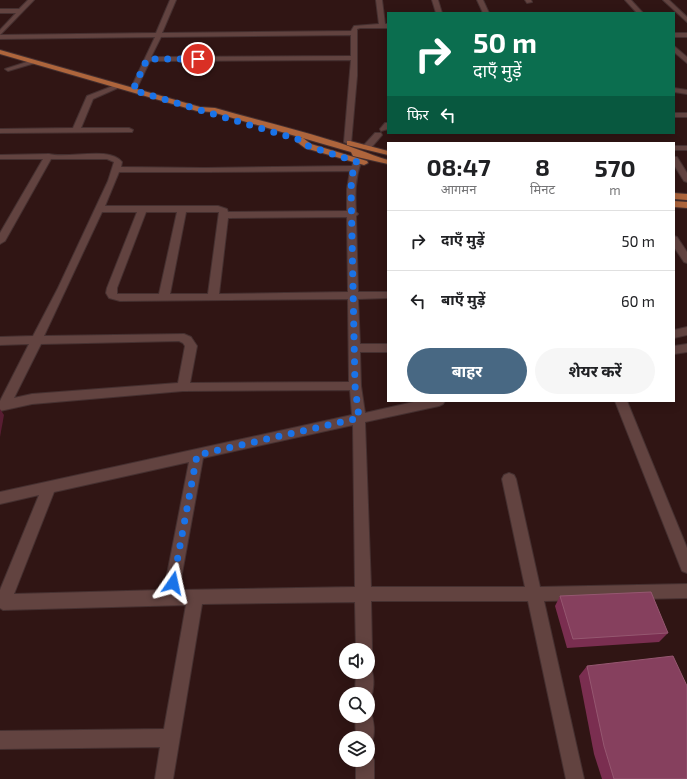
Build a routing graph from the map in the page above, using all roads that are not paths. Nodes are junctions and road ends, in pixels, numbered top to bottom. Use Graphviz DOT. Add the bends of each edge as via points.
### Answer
graph roads {
  1 [pos="32,0"];
  2 [pos="173,0"];
  3 [pos="379,0"];
  4 [pos="436,0"];
  5 [pos="480,0"];
  6 [pos="628,0"];
  7 [pos="666,0"];
  8 [pos="0,11"];
  9 [pos="21,11"];
  10 [pos="440,12"];
  11 [pos="486,12"];
  12 [pos="639,12"];
  13 [pos="679,13"];
  14 [pos="687,13"];
  15 [pos="687,20"];
  16 [pos="385,26"];
  17 [pos="0,33"];
  18 [pos="353,33"];
  19 [pos="159,34"];
  20 [pos="675,35"];
  21 [pos="687,35"];
  22 [pos="0,37"];
  23 [pos="675,49"];
  24 [pos="0,52"];
  25 [pos="354,58"];
  26 [pos="147,59"];
  27 [pos="687,61"];
  28 [pos="33,62"];
  29 [pos="8,69"];
  30 [pos="118,86"];
  31 [pos="133,90"];
  32 [pos="675,90"];
  33 [pos="685,94"];
  34 [pos="675,115"];
  35 [pos="687,115"];
  36 [pos="76,130"];
  37 [pos="129,130"];
  38 [pos="383,130"];
  39 [pos="0,131"];
  40 [pos="303,137"];
  41 [pos="348,142"];
  42 [pos="367,147"];
  43 [pos="675,148"];
  44 [pos="687,148"];
  45 [pos="387,153"];
  46 [pos="49,156"];
  47 [pos="0,157"];
  48 [pos="358,161"];
  49 [pos="675,161"];
  50 [pos="387,162"];
  51 [pos="117,169"];
  52 [pos="387,170"];
  53 [pos="687,179"];
  54 [pos="675,196"];
  55 [pos="687,196"];
  56 [pos="675,204"];
  57 [pos="687,205"];
  58 [pos="99,209"];
  59 [pos="143,209"];
  60 [pos="182,209"];
  61 [pos="675,212"];
  62 [pos="687,213"];
  63 [pos="352,214"];
  64 [pos="225,215"];
  65 [pos="0,241"];
  66 [pos="675,241"];
  67 [pos="687,260"];
  68 [pos="354,295"];
  69 [pos="387,295"];
  70 [pos="213,296"];
  71 [pos="164,297"];
  72 [pos="687,331"];
  73 [pos="675,334"];
  74 [pos="36,341"];
  75 [pos="0,342"];
  76 [pos="355,348"];
  77 [pos="387,348"];
  78 [pos="687,348"];
  79 [pos="675,350"];
  80 [pos="355,386"];
  81 [pos="183,387"];
  82 [pos="434,402"];
  83 [pos="621,402"];
  84 [pos="2,405"];
  85 [pos="359,418"];
  86 [pos="197,455"];
  87 [pos="509,478"];
  88 [pos="49,487"];
  89 [pos="0,498"];
  90 [pos="687,566"];
  91 [pos="687,590"];
  92 [pos="364,594"];
  93 [pos="535,594"];
  94 [pos="195,596"];
  95 [pos="170,597"];
  96 [pos="1,605"];
  97 [pos="364,643"];
  98 [pos="171,738"];
  99 [pos="0,740"];
  100 [pos="365,767"];
  101 [pos="164,779"];
  102 [pos="365,779"];
  103 [pos="575,779"];
  1 -- 9 [label="street"];
  2 -- 19 [label="street"];
  3 -- 16 [label="street"];
  4 -- 10 [label="street"];
  5 -- 11 [label="street"];
  6 -- 12 [label="street"];
  7 -- 13 [label="street"];
  8 -- 9 [label="street"];
  9 -- 17 [label="street"];
  13 -- 14 [label="street"];
  13 -- 15 [label="street"];
  16 -- 18 [label="street" via="356,27"];
  18 -- 19 [label="street"];
  18 -- 25 [label="street"];
  19 -- 22 [label="street"];
  19 -- 26 [label="street"];
  20 -- 21 [label="street"];
  23 -- 27 [label="street"];
  24 -- 28 [label="main road"];
  25 -- 26 [label="street"];
  25 -- 41 [label="street"];
  26 -- 31 [label="street"];
  28 -- 29 [label="street"];
  28 -- 30 [label="main road"];
  30 -- 31 [label="main road"];
  30 -- 36 [label="street" via="90,98"];
  31 -- 40 [label="main road"];
  32 -- 33 [label="street"];
  34 -- 35 [label="street"];
  36 -- 37 [label="street"];
  36 -- 39 [label="street"];
  38 -- 42 [label="street"];
  40 -- 41 [label="main road"];
  40 -- 48 [label="main road" via="308,146"];
  41 -- 42 [label="main road"];
  42 -- 45 [label="main road"];
  43 -- 44 [label="street"];
  46 -- 47 [label="street"];
  46 -- 51 [label="street" via="115,158 118,162"];
  46 -- 65 [label="street"];
  48 -- 50 [label="main road"];
  48 -- 51 [label="street" via="205,170"];
  48 -- 52 [label="main road"];
  48 -- 63 [label="street" via="351,189"];
  49 -- 53 [label="street"];
  51 -- 58 [label="street"];
  54 -- 55 [label="main road"];
  56 -- 57 [label="main road"];
  58 -- 59 [label="street"];
  58 -- 74 [label="street"];
  59 -- 60 [label="street"];
  59 -- 71 [label="street" via="111,293 120,298"];
  60 -- 64 [label="street" via="222,210"];
  60 -- 71 [label="street"];
  61 -- 62 [label="main road"];
  63 -- 64 [label="street"];
  63 -- 68 [label="street"];
  64 -- 70 [label="street"];
  66 -- 67 [label="street"];
  68 -- 69 [label="street"];
  68 -- 70 [label="street"];
  68 -- 76 [label="street"];
  70 -- 71 [label="street"];
  72 -- 73 [label="street"];
  74 -- 75 [label="street"];
  74 -- 81 [label="street" via="180,337 188,340 191,346"];
  74 -- 84 [label="street"];
  76 -- 77 [label="street"];
  76 -- 80 [label="street"];
  78 -- 79 [label="street"];
  80 -- 81 [label="street"];
  80 -- 85 [label="street"];
  81 -- 84 [label="street" via="32,399"];
  82 -- 85 [label="street"];
  83 -- 90 [label="street"];
  85 -- 86 [label="street"];
  85 -- 92 [label="street"];
  86 -- 88 [label="street"];
  86 -- 95 [label="street"];
  87 -- 93 [label="street"];
  88 -- 89 [label="street"];
  88 -- 96 [label="street"];
  91 -- 93 [label="street"];
  92 -- 93 [label="street"];
  92 -- 94 [label="street"];
  92 -- 97 [label="street"];
  93 -- 103 [label="street"];
  94 -- 95 [label="street"];
  94 -- 98 [label="street"];
  95 -- 96 [label="street"];
  98 -- 99 [label="street"];
  98 -- 101 [label="street"];
  100 -- 102 [label="street"];
}
